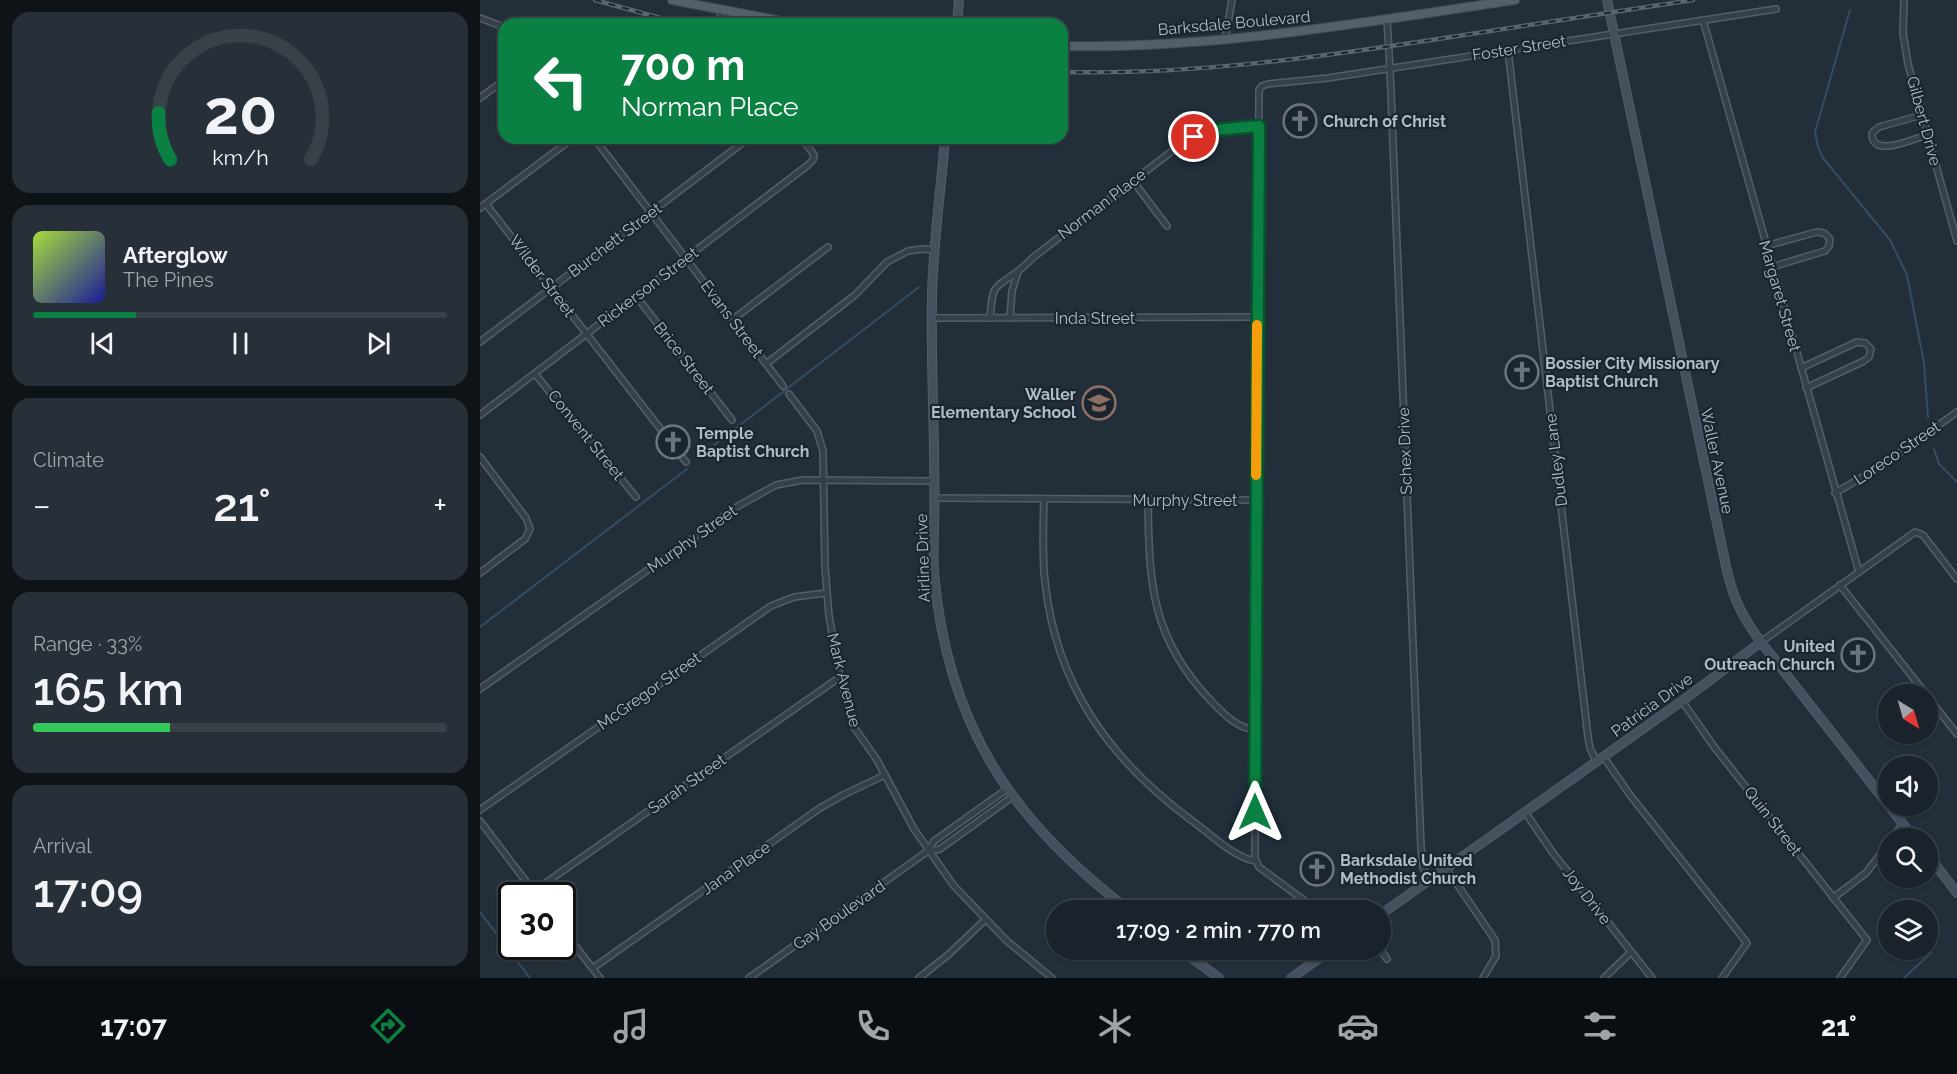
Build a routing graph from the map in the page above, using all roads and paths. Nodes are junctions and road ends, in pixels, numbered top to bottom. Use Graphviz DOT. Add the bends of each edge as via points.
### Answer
graph roads {
  1 [pos="672,0"];
  2 [pos="959,0"];
  3 [pos="1232,0"];
  4 [pos="1515,0"];
  5 [pos="1607,0"];
  6 [pos="1904,0"];
  7 [pos="1776,9"];
  8 [pos="722,11"];
  9 [pos="480,18"];
  10 [pos="720,18"];
  11 [pos="762,18"];
  12 [pos="958,18"];
  13 [pos="1387,20"];
  14 [pos="1703,20"];
  15 [pos="498,25"];
  16 [pos="1614,33"];
  17 [pos="1225,41"];
  18 [pos="1068,46"];
  19 [pos="1508,50"];
  20 [pos="1390,68"];
  21 [pos="498,84"];
  22 [pos="480,98"];
  23 [pos="1922,115"];
  24 [pos="1259,126"];
  25 [pos="1927,135"];
  26 [pos="565,144"];
  27 [pos="599,144"];
  28 [pos="741,144"];
  29 [pos="807,144"];
  30 [pos="944,144"];
  31 [pos="1133,181"];
  32 [pos="486,204"];
  33 [pos="480,208"];
  34 [pos="651,213"];
  35 [pos="1167,226"];
  36 [pos="1957,241"];
  37 [pos="1766,246"];
  38 [pos="828,247"];
  39 [pos="935,250"];
  40 [pos="686,259"];
  41 [pos="1772,267"];
  42 [pos="1018,272"];
  43 [pos="551,288"];
  44 [pos="636,296"];
  45 [pos="1257,317"];
  46 [pos="933,318"];
  47 [pos="990,318"];
  48 [pos="1010,318"];
  49 [pos="732,320"];
  50 [pos="586,334"];
  51 [pos="480,342"];
  52 [pos="766,364"];
  53 [pos="1801,368"];
  54 [pos="535,374"];
  55 [pos="783,386"];
  56 [pos="1806,388"];
  57 [pos="789,394"];
  58 [pos="1957,412"];
  59 [pos="480,415"];
  60 [pos="732,420"];
  61 [pos="480,458"];
  62 [pos="686,462"];
  63 [pos="824,480"];
  64 [pos="934,481"];
  65 [pos="1835,493"];
  66 [pos="636,497"];
  67 [pos="934,498"];
  68 [pos="1044,499"];
  69 [pos="1148,500"];
  70 [pos="1256,500"];
  71 [pos="1859,572"];
  72 [pos="480,573"];
  73 [pos="1957,579"];
  74 [pos="1840,585"];
  75 [pos="826,593"];
  76 [pos="1761,642"];
  77 [pos="840,676"];
  78 [pos="1918,684"];
  79 [pos="480,689"];
  80 [pos="1682,701"];
  81 [pos="1938,710"];
  82 [pos="1255,729"];
  83 [pos="1957,735"];
  84 [pos="1600,758"];
  85 [pos="885,775"];
  86 [pos="1007,789"];
  87 [pos="1012,797"];
  88 [pos="480,810"];
  89 [pos="1525,812"];
  90 [pos="480,821"];
  91 [pos="1903,824"];
  92 [pos="1900,828"];
  93 [pos="1906,828"];
  94 [pos="928,851"];
  95 [pos="1878,857"];
  96 [pos="1256,861"];
  97 [pos="1446,867"];
  98 [pos="1938,868"];
  99 [pos="1429,880"];
  100 [pos="527,882"];
  101 [pos="551,882"];
  102 [pos="1957,893"];
  103 [pos="1833,898"];
  104 [pos="1116,900"];
  105 [pos="1304,900"];
  106 [pos="1391,907"];
  107 [pos="985,920"];
  108 [pos="576,947"];
  109 [pos="1631,952"];
  110 [pos="1195,960"];
  111 [pos="1317,960"];
  112 [pos="593,968"];
  113 [pos="600,978"];
  114 [pos="749,978"];
  115 [pos="919,978"];
  116 [pos="1050,978"];
  117 [pos="1219,978"];
  118 [pos="1291,978"];
  119 [pos="1483,978"];
  120 [pos="1604,978"];
  121 [pos="1652,978"];
  122 [pos="1722,978"];
  123 [pos="1840,978"];
  1 -- 8 [label="main road"];
  2 -- 12 [label="street"];
  3 -- 17 [label="street"];
  4 -- 13 [label="main road, Barksdale Boulevard"];
  5 -- 16 [label="street, Waller Avenue"];
  6 -- 23 [label="street, Gilbert Drive" via="1904,42"];
  7 -- 14 [label="street, Foster Street"];
  8 -- 10 [label="street"];
  8 -- 11 [label="main road"];
  9 -- 15 [label="street"];
  13 -- 17 [label="main road, Barksdale Boulevard"];
  13 -- 20 [label="street, Schex Drive"];
  14 -- 16 [label="street, Foster Street"];
  14 -- 37 [label="street, Margaret Street"];
  16 -- 19 [label="street, Foster Street"];
  16 -- 76 [label="street, Waller Avenue" via="1727,571 1738,609"];
  17 -- 18 [label="main road, Barksdale Boulevard"];
  19 -- 20 [label="street, Foster Street"];
  19 -- 84 [label="street, Dudley Lane" via="1587,725 1590,748"];
  20 -- 24 [label="street, Foster Street" via="1262,86 1258,93"];
  20 -- 99 [label="street, Schex Drive" via="1420,847"];
  21 -- 22 [label="street"];
  23 -- 25 [label="street, Gilbert Drive"];
  23 -- 25 [label="street" via="1879,127 1872,133 1873,141 1886,147"];
  24 -- 31 [label="street, Norman Place" via="1201,134"];
  24 -- 45 [label="street"];
  25 -- 36 [label="street, Gilbert Drive"];
  26 -- 32 [label="street"];
  27 -- 34 [label="street, Evans Street"];
  28 -- 34 [label="street, Burchett Street"];
  29 -- 40 [label="street, Rickerson Street" via="814,157 808,165"];
  30 -- 39 [label="street, Airline Drive"];
  31 -- 35 [label="street"];
  31 -- 42 [label="street, Norman Place"];
  32 -- 33 [label="street"];
  32 -- 43 [label="street, Wilder Street"];
  34 -- 40 [label="street, Evans Street"];
  34 -- 43 [label="street, Burchett Street"];
  37 -- 41 [label="street, Margaret Street"];
  37 -- 41 [label="street" via="1816,232 1830,239 1829,246 1821,252"];
  38 -- 49 [label="street"];
  39 -- 46 [label="street, Airline Drive"];
  39 -- 52 [label="street" via="908,251 887,262 855,296"];
  40 -- 44 [label="street, Rickerson Street"];
  40 -- 49 [label="street, Evans Street"];
  41 -- 53 [label="street, Margaret Street"];
  42 -- 47 [label="street, Norman Place" via="996,287"];
  42 -- 48 [label="street"];
  43 -- 50 [label="street, Wilder Street"];
  43 -- 51 [label="street, Burchett Street"];
  44 -- 50 [label="street, Rickerson Street"];
  44 -- 60 [label="street, Brice Street"];
  45 -- 48 [label="street, Inda Street"];
  45 -- 70 [label="street"];
  46 -- 47 [label="street, Inda Street"];
  46 -- 64 [label="street, Airline Drive"];
  47 -- 48 [label="street, Inda Street"];
  49 -- 52 [label="street, Evans Street"];
  50 -- 54 [label="street, Rickerson Street"];
  50 -- 62 [label="street, Wilder Street"];
  52 -- 55 [label="street, Evans Street"];
  53 -- 56 [label="street, Margaret Street"];
  53 -- 56 [label="street" via="1857,342 1865,342 1871,349 1864,361"];
  54 -- 59 [label="street, Rickerson Street"];
  54 -- 66 [label="street, Convent Street"];
  56 -- 65 [label="street, Margaret Street"];
  57 -- 63 [label="street, Mark Avenue" via="820,437"];
  58 -- 65 [label="street, Loreco Street"];
  61 -- 72 [label="street" via="526,518 530,529 522,541"];
  63 -- 64 [label="street, Murphy Street"];
  63 -- 75 [label="street, Mark Avenue"];
  63 -- 79 [label="street, Murphy Street" via="788,482 752,498"];
  64 -- 67 [label="street, Airline Drive"];
  65 -- 71 [label="street, Margaret Street"];
  67 -- 68 [label="street, Murphy Street"];
  67 -- 86 [label="street, Airline Drive" via="934,571 947,656 961,702"];
  68 -- 69 [label="street, Murphy Street"];
  68 -- 96 [label="street" via="1044,565 1050,613 1064,663 1089,713 1120,757 1151,788 1238,855"];
  69 -- 70 [label="street, Murphy Street"];
  69 -- 82 [label="street" via="1150,577 1172,648 1217,707 1244,728"];
  70 -- 82 [label="street"];
  71 -- 73 [label="street, Patricia Drive" via="1918,532"];
  71 -- 74 [label="street, Patricia Drive"];
  74 -- 76 [label="street, Patricia Drive"];
  74 -- 78 [label="street"];
  75 -- 77 [label="street, Mark Avenue"];
  75 -- 88 [label="street, McGregor Street" via="795,597 771,606"];
  76 -- 80 [label="street, Patricia Drive"];
  76 -- 91 [label="street, Waller Avenue"];
  77 -- 85 [label="street, Mark Avenue" via="854,727"];
  77 -- 101 [label="street, Sarah Street"];
  80 -- 84 [label="street, Patricia Drive"];
  80 -- 103 [label="street, Quin Street"];
  81 -- 83 [label="street"];
  82 -- 96 [label="street"];
  84 -- 89 [label="street, Patricia Drive"];
  84 -- 122 [label="street, Dudley Lane" via="1747,943"];
  85 -- 94 [label="street, Mark Avenue"];
  85 -- 112 [label="street, Jana Place" via="828,804"];
  86 -- 87 [label="street, Airline Drive"];
  86 -- 94 [label="street, Gay Boulevard" via="934,841"];
  87 -- 94 [label="street, Gay Boulevard" via="940,849"];
  87 -- 104 [label="street, Airline Drive" via="1057,850"];
  89 -- 97 [label="street, Patricia Drive"];
  89 -- 109 [label="street, Joy Drive"];
  90 -- 100 [label="street"];
  91 -- 92 [label="street"];
  91 -- 93 [label="street, Waller Avenue"];
  94 -- 107 [label="street, Mark Avenue"];
  94 -- 114 [label="street, Gay Boulevard"];
  95 -- 103 [label="street" via="1866,873"];
  96 -- 105 [label="street"];
  97 -- 99 [label="street, Patricia Drive"];
  97 -- 119 [label="street" via="1495,940 1496,956"];
  98 -- 102 [label="street"];
  99 -- 106 [label="street, Patricia Drive"];
  103 -- 123 [label="street, Quin Street" via="1867,940"];
  107 -- 115 [label="street"];
  107 -- 116 [label="street, Mark Avenue"];
  108 -- 112 [label="street"];
  109 -- 120 [label="street"];
  109 -- 121 [label="street, Joy Drive"];
  110 -- 117 [label="street"];
  111 -- 118 [label="street"];
  112 -- 113 [label="street"];
}
